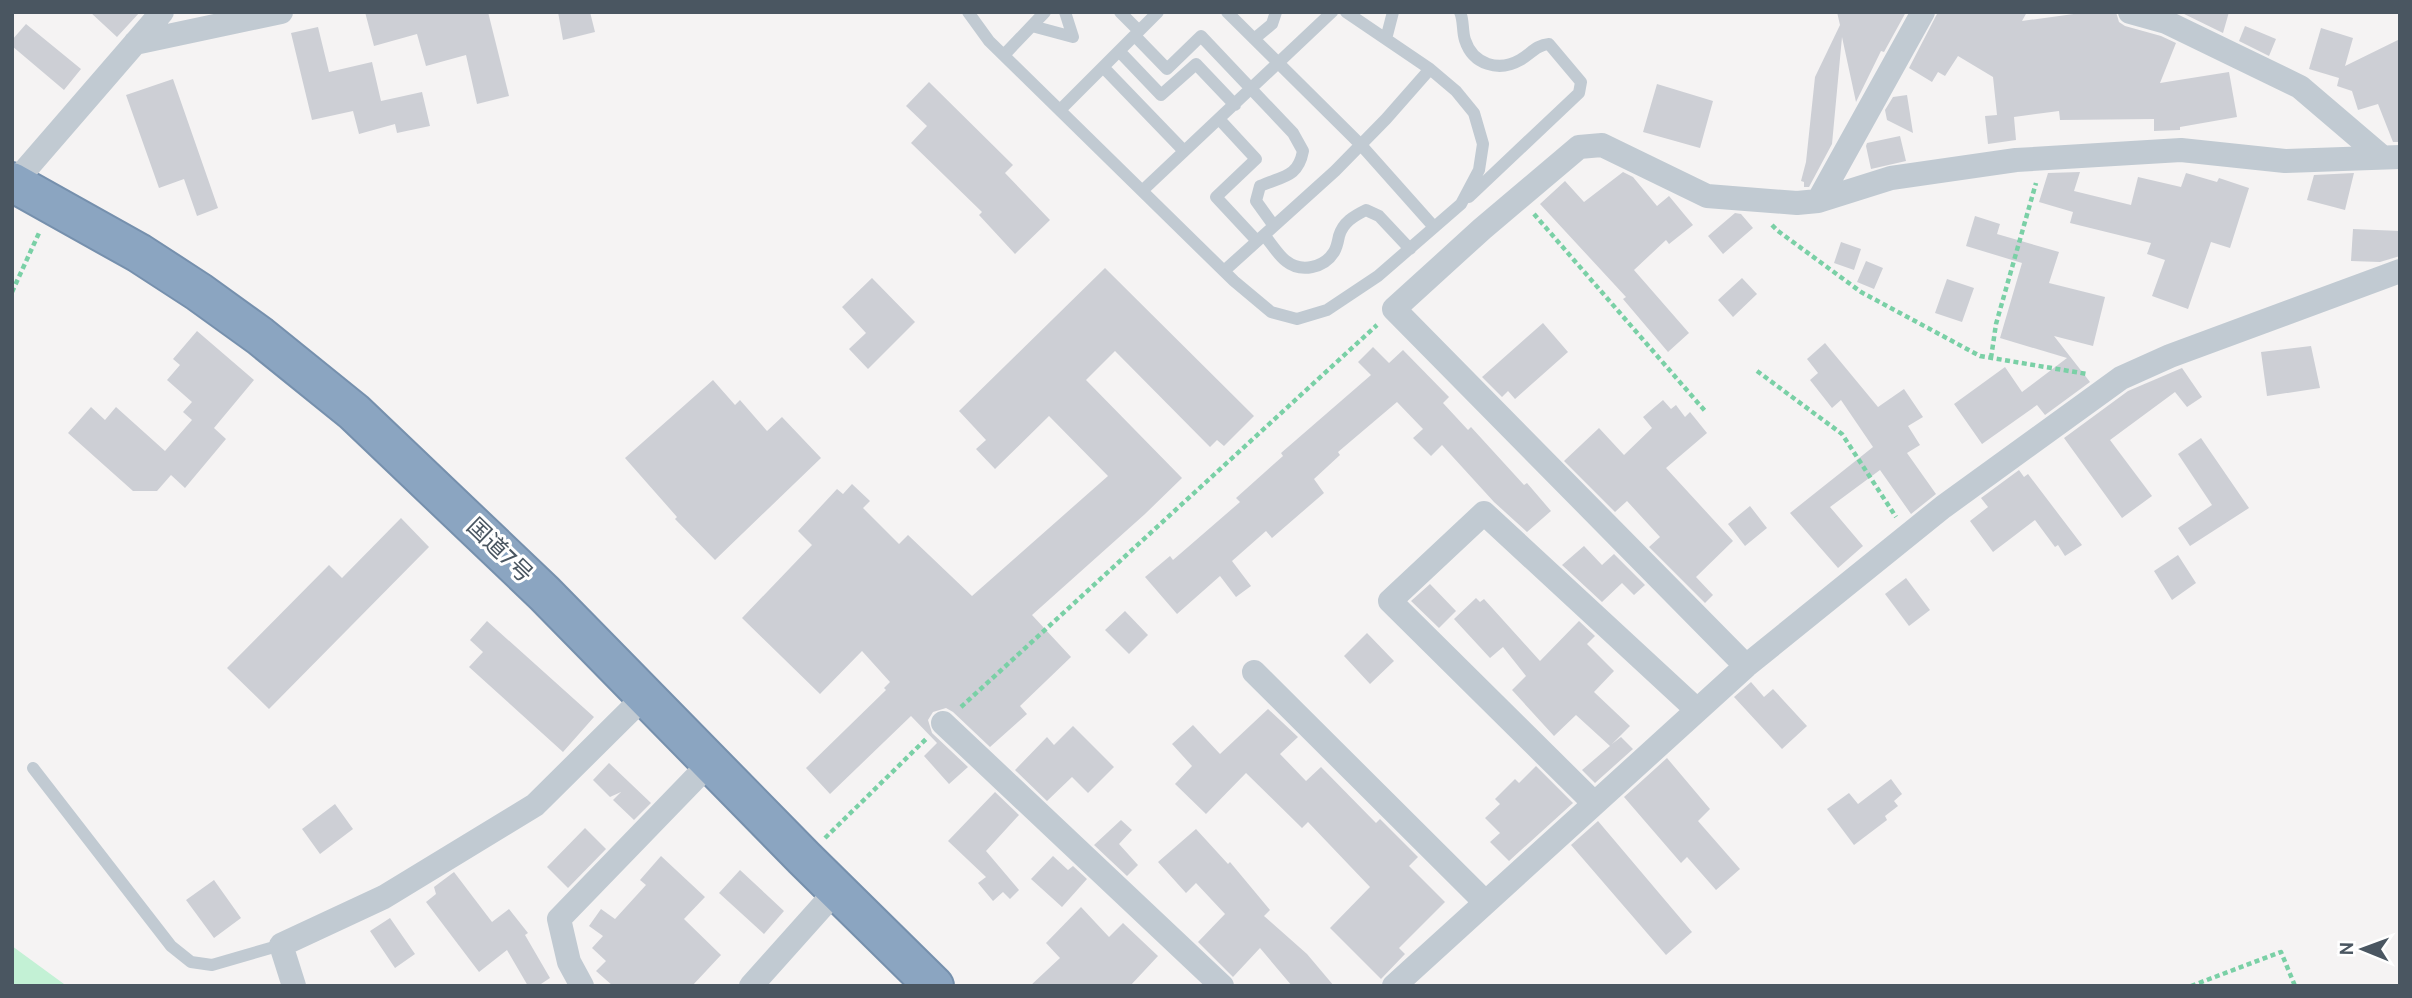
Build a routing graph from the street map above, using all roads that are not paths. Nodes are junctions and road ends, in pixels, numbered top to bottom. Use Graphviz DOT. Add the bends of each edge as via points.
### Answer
graph roads {
  1 [pos="162,12"];
  2 [pos="281,12"];
  3 [pos="1045,12"];
  4 [pos="1065,12"];
  5 [pos="1120,12"];
  6 [pos="1158,12"];
  7 [pos="1227,12"];
  8 [pos="1276,12"];
  9 [pos="1332,12"];
  10 [pos="1346,12"];
  11 [pos="1460,12"];
  12 [pos="1923,12"];
  13 [pos="2130,12"];
  14 [pos="1392,13"];
  15 [pos="973,15"];
  16 [pos="1032,26"];
  17 [pos="1137,34"];
  18 [pos="1254,39"];
  19 [pos="1386,40"];
  20 [pos="135,43"];
  21 [pos="1119,51"];
  22 [pos="1004,55"];
  23 [pos="1279,64"];
  24 [pos="1103,67"];
  25 [pos="1430,69"];
  26 [pos="1252,89"];
  27 [pos="1235,105"];
  28 [pos="1060,110"];
  29 [pos="1219,119"];
  30 [pos="1361,145"];
  31 [pos="1184,152"];
  32 [pos="2391,157"];
  33 [pos="13,182"];
  34 [pos="1142,191"];
  35 [pos="1818,201"];
  36 [pos="1461,204"];
  37 [pos="1434,227"];
  38 [pos="1265,234"];
  39 [pos="1410,249"];
  40 [pos="1224,271"];
  41 [pos="2400,271"];
  42 [pos="1746,666"];
  43 [pos="1254,672"];
  44 [pos="646,695"];
  45 [pos="1697,710"];
  46 [pos="943,723"];
  47 [pos="711,761"];
  48 [pos="33,768"];
  49 [pos="1594,803"];
  50 [pos="836,891"];
  51 [pos="1485,902"];
  52 [pos="281,945"];
  53 [pos="294,986"];
  54 [pos="582,986"];
  55 [pos="751,986"];
  56 [pos="934,986"];
  57 [pos="1222,986"];
  58 [pos="1394,986"];
  1 -- 20 [label="street"];
  2 -- 20 [label="street"];
  3 -- 16 [label="lane"];
  4 -- 16 [label="lane" via="1073,37"];
  5 -- 17 [label="lane"];
  6 -- 17 [label="lane"];
  7 -- 18 [label="lane"];
  8 -- 18 [label="lane" via="1272,24"];
  9 -- 23 [label="lane"];
  10 -- 19 [label="lane"];
  11 -- 36 [label="lane" via="1465,41 1473,55 1486,64 1502,67 1549,44 1581,82 1579,93"];
  12 -- 35 [label="street"];
  13 -- 32 [label="street" via="2166,22 2300,87"];
  14 -- 19 [label="lane"];
  15 -- 22 [label="lane"];
  16 -- 22 [label="lane"];
  17 -- 21 [label="lane"];
  17 -- 26 [label="lane" via="1167,69 1201,36"];
  18 -- 23 [label="lane"];
  19 -- 25 [label="lane"];
  20 -- 33 [label="street"];
  21 -- 24 [label="lane"];
  21 -- 27 [label="lane" via="1161,95 1196,64"];
  22 -- 28 [label="lane"];
  23 -- 26 [label="lane"];
  23 -- 30 [label="lane"];
  24 -- 28 [label="lane"];
  24 -- 31 [label="lane"];
  25 -- 30 [label="lane"];
  25 -- 36 [label="lane" via="1474,113 1483,144 1479,170"];
  26 -- 27 [label="lane"];
  26 -- 38 [label="lane" via="1303,151 1301,164 1289,176 1260,187 1256,201"];
  27 -- 29 [label="lane"];
  28 -- 34 [label="lane"];
  29 -- 31 [label="lane"];
  29 -- 38 [label="lane" via="1256,159 1216,197"];
  30 -- 37 [label="lane"];
  30 -- 38 [label="lane"];
  31 -- 34 [label="lane"];
  32 -- 35 [label="street" via="2285,161 2181,150 2042,158 1891,177"];
  33 -- 44 [label="highway, 国道7号" via="139,253 309,373 412,465"];
  34 -- 40 [label="lane"];
  35 -- 42 [label="street" via="1707,197 1602,145 1578,147 1394,309"];
  36 -- 37 [label="lane"];
  37 -- 39 [label="lane"];
  38 -- 39 [label="lane" via="1285,260 1297,267 1313,267 1327,261 1336,249 1340,231 1350,217 1366,210 1379,216"];
  38 -- 40 [label="lane"];
  39 -- 40 [label="lane" via="1327,310 1297,319 1271,312"];
  41 -- 42 [label="street" via="2121,378 1942,507"];
  42 -- 45 [label="street"];
  43 -- 51 [label="street"];
  44 -- 47 [label="highway, 国道7号"];
  44 -- 52 [label="street" via="535,806 384,897"];
  45 -- 49 [label="street"];
  45 -- 49 [label="street" via="1483,513 1390,601"];
  46 -- 57 [label="street"];
  47 -- 50 [label="highway, 国道7号"];
  47 -- 54 [label="street" via="559,919 569,962"];
  48 -- 52 [label="lane" via="171,946 191,962 212,965"];
  49 -- 51 [label="street"];
  50 -- 55 [label="street"];
  50 -- 56 [label="highway, 国道7号"];
  51 -- 58 [label="street"];
  52 -- 53 [label="street"];
}
